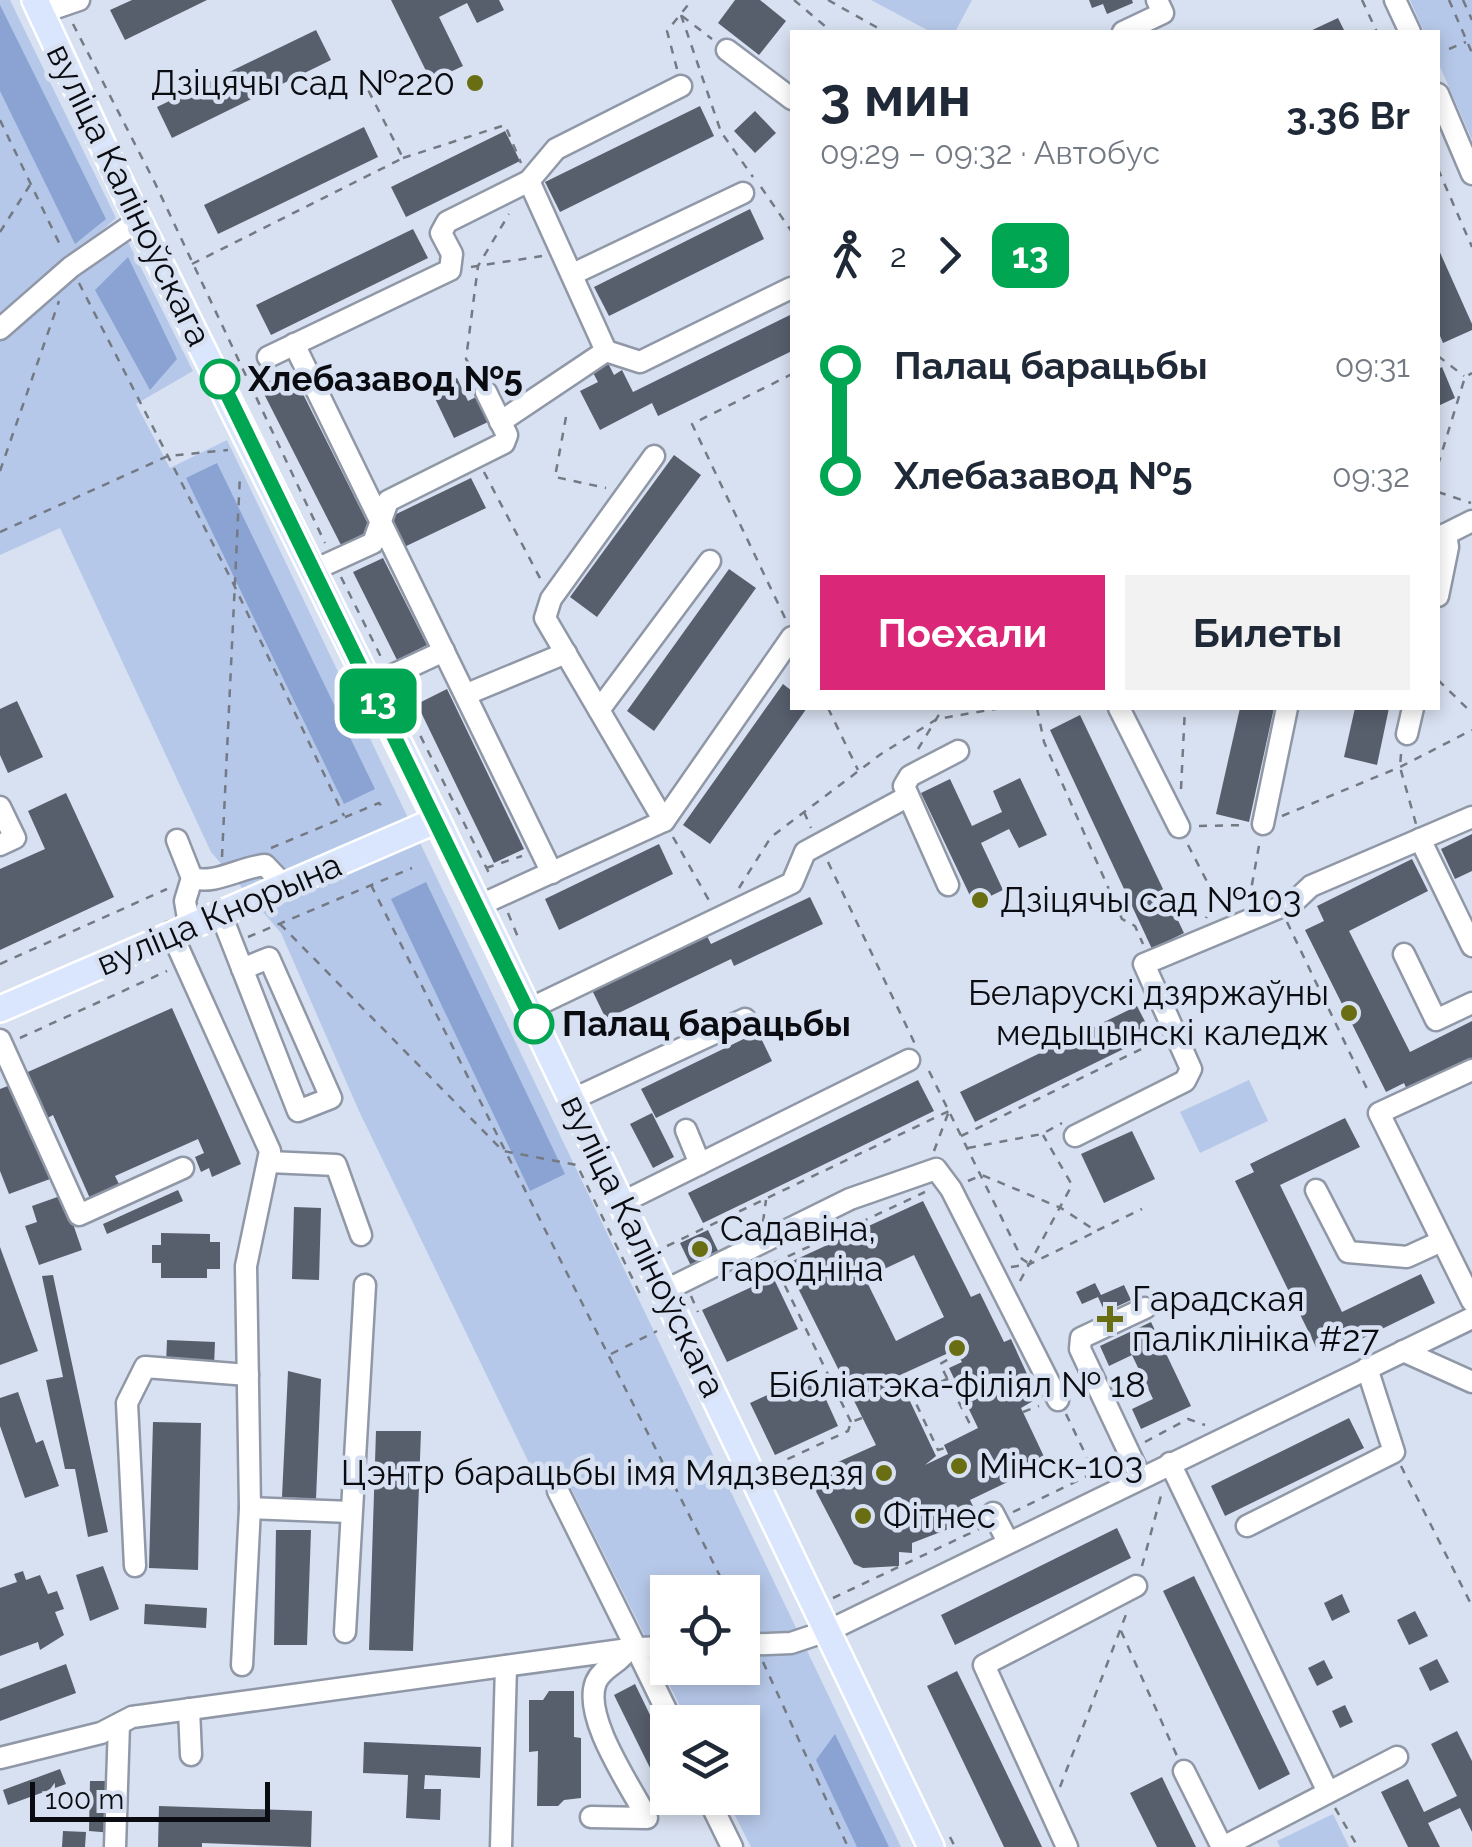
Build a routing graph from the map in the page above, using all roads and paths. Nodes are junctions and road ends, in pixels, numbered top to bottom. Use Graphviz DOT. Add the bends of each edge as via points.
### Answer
graph roads {
  1 [pos="78,0"];
  2 [pos="692,0"];
  3 [pos="794,0"];
  4 [pos="828,0"];
  5 [pos="1157,0"];
  6 [pos="1362,0"];
  7 [pos="1396,0"];
  8 [pos="1448,0"];
  9 [pos="1463,0"];
  10 [pos="38,6"];
  11 [pos="681,15"];
  12 [pos="1472,20"];
  13 [pos="830,30"];
  14 [pos="881,30"];
  15 [pos="1127,30"];
  16 [pos="1376,30"];
  17 [pos="1409,30"];
  18 [pos="1467,42"];
  19 [pos="727,50"];
  20 [pos="1449,50"];
  21 [pos="1472,53"];
  22 [pos="363,80"];
  23 [pos="681,86"];
  24 [pos="790,97"];
  25 [pos="1440,99"];
  26 [pos="0,120"];
  27 [pos="403,158"];
  28 [pos="1440,174"];
  29 [pos="1472,174"];
  30 [pos="529,180"];
  31 [pos="31,184"];
  32 [pos="743,193"];
  33 [pos="508,214"];
  34 [pos="138,220"];
  35 [pos="790,229"];
  36 [pos="0,232"];
  37 [pos="1472,247"];
  38 [pos="565,253"];
  39 [pos="192,264"];
  40 [pos="478,266"];
  41 [pos="71,267"];
  42 [pos="450,270"];
  43 [pos="574,273"];
  44 [pos="790,288"];
  45 [pos="0,329"];
  46 [pos="294,344"];
  47 [pos="606,352"];
  48 [pos="268,357"];
  49 [pos="1440,357"];
  50 [pos="1472,372"];
  51 [pos="790,375"];
  52 [pos="1465,376"];
  53 [pos="486,392"];
  54 [pos="566,416"];
  55 [pos="500,422"];
  56 [pos="234,449"];
  57 [pos="168,456"];
  58 [pos="654,456"];
  59 [pos="476,458"];
  60 [pos="1440,458"];
  61 [pos="241,464"];
  62 [pos="0,471"];
  63 [pos="627,493"];
  64 [pos="1440,493"];
  65 [pos="1472,504"];
  66 [pos="380,521"];
  67 [pos="1472,521"];
  68 [pos="0,532"];
  69 [pos="1442,536"];
  70 [pos="710,561"];
  71 [pos="314,570"];
  72 [pos="233,583"];
  73 [pos="1440,586"];
  74 [pos="551,599"];
  75 [pos="790,631"];
  76 [pos="790,638"];
  77 [pos="444,651"];
  78 [pos="566,653"];
  79 [pos="1440,682"];
  80 [pos="371,685"];
  81 [pos="467,694"];
  82 [pos="599,710"];
  83 [pos="829,710"];
  84 [pos="942,710"];
  85 [pos="990,710"];
  86 [pos="1036,710"];
  87 [pos="1120,710"];
  88 [pos="1185,710"];
  89 [pos="1287,710"];
  90 [pos="1413,710"];
  91 [pos="1472,713"];
  92 [pos="938,719"];
  93 [pos="1472,730"];
  94 [pos="1407,734"];
  95 [pos="916,751"];
  96 [pos="958,751"];
  97 [pos="1400,768"];
  98 [pos="858,771"];
  99 [pos="1181,787"];
  100 [pos="905,798"];
  101 [pos="0,808"];
  102 [pos="804,812"];
  103 [pos="344,816"];
  104 [pos="1472,817"];
  105 [pos="437,820"];
  106 [pos="664,822"];
  107 [pos="1263,824"];
  108 [pos="1179,827"];
  109 [pos="177,840"];
  110 [pos="1420,840"];
  111 [pos="819,844"];
  112 [pos="0,845"];
  113 [pos="222,863"];
  114 [pos="412,868"];
  115 [pos="486,868"];
  116 [pos="552,872"];
  117 [pos="192,878"];
  118 [pos="371,885"];
  119 [pos="948,885"];
  120 [pos="285,886"];
  121 [pos="478,906"];
  122 [pos="1280,907"];
  123 [pos="220,912"];
  124 [pos="720,918"];
  125 [pos="1244,922"];
  126 [pos="280,924"];
  127 [pos="1135,926"];
  128 [pos="180,928"];
  129 [pos="1195,942"];
  130 [pos="232,944"];
  131 [pos="1472,946"];
  132 [pos="1404,954"];
  133 [pos="185,964"];
  134 [pos="242,969"];
  135 [pos="1472,1003"];
  136 [pos="0,1009"];
  137 [pos="527,1010"];
  138 [pos="745,1019"];
  139 [pos="1175,1032"];
  140 [pos="1,1043"];
  141 [pos="912,1053"];
  142 [pos="1472,1070"];
  143 [pos="928,1072"];
  144 [pos="571,1100"];
  145 [pos="949,1111"];
  146 [pos="1378,1113"];
  147 [pos="686,1130"];
  148 [pos="961,1136"];
  149 [pos="1075,1136"];
  150 [pos="968,1148"];
  151 [pos="503,1151"];
  152 [pos="269,1162"];
  153 [pos="700,1164"];
  154 [pos="183,1168"];
  155 [pos="982,1175"];
  156 [pos="966,1182"];
  157 [pos="926,1183"];
  158 [pos="1316,1190"];
  159 [pos="621,1203"];
  160 [pos="1061,1208"];
  161 [pos="1142,1208"];
  162 [pos="1096,1231"];
  163 [pos="361,1234"];
  164 [pos="1442,1241"];
  165 [pos="666,1247"];
  166 [pos="1030,1264"];
  167 [pos="365,1285"];
  168 [pos="653,1294"];
  169 [pos="1009,1300"];
  170 [pos="1472,1301"];
  171 [pos="1145,1308"];
  172 [pos="1472,1318"];
  173 [pos="659,1331"];
  174 [pos="1404,1350"];
  175 [pos="608,1356"];
  176 [pos="954,1356"];
  177 [pos="1367,1368"];
  178 [pos="248,1375"];
  179 [pos="948,1379"];
  180 [pos="1472,1382"];
  181 [pos="1058,1400"];
  182 [pos="862,1418"];
  183 [pos="851,1422"];
  184 [pos="1211,1426"];
  185 [pos="973,1430"];
  186 [pos="945,1448"];
  187 [pos="1394,1452"];
  188 [pos="1129,1455"];
  189 [pos="770,1467"];
  190 [pos="1168,1471"];
  191 [pos="1094,1472"];
  192 [pos="1140,1476"];
  193 [pos="558,1490"];
  194 [pos="250,1508"];
  195 [pos="351,1512"];
  196 [pos="994,1517"];
  197 [pos="1247,1526"];
  198 [pos="1008,1542"];
  199 [pos="135,1566"];
  200 [pos="719,1575"];
  201 [pos="1136,1586"];
  202 [pos="831,1598"];
  203 [pos="1472,1606"];
  204 [pos="1120,1629"];
  205 [pos="830,1630"];
  206 [pos="344,1632"];
  207 [pos="760,1644"];
  208 [pos="650,1648"];
  209 [pos="632,1649"];
  210 [pos="242,1665"];
  211 [pos="506,1666"];
  212 [pos="760,1667"];
  213 [pos="663,1705"];
  214 [pos="190,1709"];
  215 [pos="119,1724"];
  216 [pos="191,1755"];
  217 [pos="0,1758"];
  218 [pos="1397,1758"];
  219 [pos="1184,1771"];
  220 [pos="1328,1792"];
  221 [pos="1051,1811"];
  222 [pos="716,1815"];
  223 [pos="591,1817"];
  224 [pos="114,1847"];
  225 [pos="500,1847"];
  226 [pos="732,1847"];
  227 [pos="848,1847"];
  228 [pos="931,1847"];
  229 [pos="1067,1847"];
  230 [pos="1222,1847"];
  1 -- 10 [label="street"];
  2 -- 11 [label="path"];
  3 -- 13 [label="path"];
  4 -- 14 [label="path"];
  5 -- 15 [label="street" via="1163,13"];
  6 -- 16 [label="path"];
  7 -- 17 [label="street"];
  8 -- 18 [label="path"];
  9 -- 12 [label="path"];
  10 -- 34 [label="main road, вуліца Каліноўскага"];
  11 -- 19 [label="path"];
  11 -- 23 [label="path" via="668,31"];
  11 -- 35 [label="path" via="721,132"];
  18 -- 20 [label="path"];
  18 -- 21 [label="path"];
  19 -- 24 [label="street"];
  22 -- 27 [label="path"];
  23 -- 30 [label="street" via="556,149"];
  25 -- 29 [label="street"];
  26 -- 31 [label="path"];
  27 -- 30 [label="path" via="505,125"];
  27 -- 39 [label="path"];
  28 -- 37 [label="path"];
  30 -- 38 [label="street"];
  30 -- 42 [label="street" via="442,226"];
  31 -- 36 [label="path"];
  31 -- 41 [label="path"];
  32 -- 43 [label="street"];
  33 -- 40 [label="path"];
  34 -- 41 [label="street"];
  34 -- 71 [label="main road, вуліца Каліноўскага"];
  38 -- 40 [label="path"];
  38 -- 43 [label="street"];
  40 -- 42 [label="path"];
  40 -- 53 [label="path" via="466,359"];
  41 -- 45 [label="street"];
  41 -- 57 [label="path"];
  41 -- 62 [label="path"];
  42 -- 46 [label="street"];
  43 -- 47 [label="street"];
  44 -- 47 [label="street" via="640,362"];
  46 -- 48 [label="street"];
  46 -- 66 [label="street"];
  47 -- 55 [label="street"];
  49 -- 52 [label="path"];
  50 -- 52 [label="path"];
  51 -- 75 [label="path" via="692,424"];
  52 -- 60 [label="path"];
  53 -- 55 [label="street"];
  54 -- 63 [label="path" via="555,477"];
  55 -- 59 [label="street" via="504,443"];
  56 -- 57 [label="path"];
  57 -- 68 [label="path"];
  57 -- 72 [label="path"];
  58 -- 63 [label="street"];
  59 -- 66 [label="street" via="388,501"];
  59 -- 74 [label="path"];
  61 -- 72 [label="path"];
  63 -- 74 [label="street"];
  64 -- 65 [label="path"];
  66 -- 71 [label="street" via="373,543"];
  66 -- 77 [label="street"];
  67 -- 69 [label="street"];
  69 -- 73 [label="street" via="1448,548"];
  70 -- 82 [label="street"];
  71 -- 80 [label="main road, вуліца Каліноўскага"];
  72 -- 103 [label="path"];
  72 -- 113 [label="path"];
  74 -- 78 [label="street" via="546,618"];
  76 -- 106 [label="street"];
  77 -- 80 [label="street"];
  77 -- 81 [label="street"];
  78 -- 81 [label="street"];
  78 -- 82 [label="street"];
  79 -- 91 [label="path"];
  80 -- 105 [label="main road, вуліца Каліноўскага"];
  81 -- 116 [label="street"];
  82 -- 106 [label="street"];
  83 -- 98 [label="path"];
  84 -- 92 [label="path"];
  85 -- 92 [label="path"];
  86 -- 127 [label="path" via="1044,742 1122,919"];
  87 -- 108 [label="street"];
  88 -- 99 [label="path"];
  89 -- 107 [label="street"];
  90 -- 94 [label="street"];
  92 -- 95 [label="path"];
  92 -- 98 [label="path"];
  93 -- 97 [label="path"];
  96 -- 100 [label="street" via="910,776"];
  97 -- 107 [label="path"];
  97 -- 110 [label="path"];
  98 -- 102 [label="path"];
  100 -- 111 [label="street"];
  100 -- 119 [label="street"];
  101 -- 112 [label="street" via="16,838"];
  102 -- 111 [label="path"];
  102 -- 124 [label="path" via="770,837"];
  104 -- 110 [label="street"];
  105 -- 120 [label="main road, вуліца Кнорына"];
  105 -- 121 [label="main road, вуліца Каліноўскага"];
  106 -- 116 [label="street"];
  106 -- 124 [label="path"];
  107 -- 108 [label="path"];
  107 -- 125 [label="path"];
  108 -- 129 [label="path" via="1215,897"];
  109 -- 117 [label="street"];
  110 -- 122 [label="street" via="1311,886"];
  110 -- 131 [label="street"];
  111 -- 124 [label="street" via="805,852 792,883"];
  111 -- 141 [label="path"];
  114 -- 118 [label="path"];
  115 -- 116 [label="path" via="528,854"];
  116 -- 121 [label="street"];
  117 -- 120 [label="street" via="205,882 243,866 266,865"];
  117 -- 128 [label="street"];
  118 -- 126 [label="path"];
  118 -- 151 [label="path"];
  120 -- 123 [label="main road, вуліца Кнорына"];
  121 -- 137 [label="main road, вуліца Каліноўскага"];
  122 -- 125 [label="street"];
  122 -- 146 [label="path"];
  123 -- 128 [label="main road, вуліца Кнорына"];
  123 -- 130 [label="street"];
  124 -- 137 [label="street"];
  125 -- 129 [label="street"];
  126 -- 130 [label="path"];
  126 -- 151 [label="path"];
  128 -- 133 [label="street"];
  128 -- 136 [label="main road, вуліца Кнорына"];
  129 -- 139 [label="street" via="1144,964"];
  130 -- 134 [label="street"];
  132 -- 135 [label="street" via="1436,1020"];
  133 -- 140 [label="path"];
  133 -- 152 [label="street" via="270,1151"];
  134 -- 134 [label="street" via="298,1111 331,1098 268,958"];
  137 -- 144 [label="main road, вуліца Каліноўскага"];
  138 -- 144 [label="street"];
  139 -- 148 [label="path"];
  139 -- 149 [label="street" via="1191,1069 1185,1081"];
  140 -- 154 [label="street" via="79,1215"];
  141 -- 153 [label="street"];
  142 -- 146 [label="street"];
  143 -- 145 [label="path"];
  144 -- 159 [label="main road, вуліца Каліноўскага"];
  145 -- 148 [label="path"];
  145 -- 157 [label="path"];
  145 -- 165 [label="path"];
  146 -- 164 [label="street"];
  147 -- 153 [label="street"];
  148 -- 150 [label="path"];
  150 -- 155 [label="path"];
  150 -- 160 [label="path" via="1042,1134 1072,1185"];
  151 -- 168 [label="path" via="576,1166"];
  151 -- 175 [label="path"];
  152 -- 163 [label="street" via="336,1165"];
  152 -- 178 [label="street" via="246,1266"];
  153 -- 159 [label="street"];
  155 -- 156 [label="path"];
  155 -- 160 [label="path"];
  155 -- 166 [label="path"];
  157 -- 168 [label="street" via="850,1199"];
  157 -- 169 [label="street" via="936,1169"];
  157 -- 183 [label="path" via="774,1263"];
  158 -- 164 [label="street" via="1348,1252 1407,1257"];
  159 -- 168 [label="main road, вуліца Каліноўскага"];
  160 -- 162 [label="path"];
  160 -- 166 [label="path"];
  161 -- 162 [label="path"];
  162 -- 166 [label="path"];
  164 -- 170 [label="street"];
  166 -- 169 [label="path"];
  167 -- 195 [label="street"];
  168 -- 205 [label="main road, вуліца Каліноўскага"];
  169 -- 181 [label="street"];
  171 -- 188 [label="street" via="1081,1338 1080,1349"];
  172 -- 174 [label="street"];
  173 -- 175 [label="path"];
  174 -- 177 [label="street"];
  174 -- 180 [label="street"];
  175 -- 200 [label="path"];
  176 -- 179 [label="path" via="940,1364"];
  177 -- 187 [label="street"];
  177 -- 190 [label="street"];
  178 -- 194 [label="street"];
  178 -- 199 [label="street" via="146,1368 127,1403"];
  179 -- 185 [label="path"];
  179 -- 186 [label="path" via="910,1396 938,1450"];
  181 -- 191 [label="path"];
  182 -- 183 [label="path"];
  183 -- 189 [label="path" via="848,1431"];
  184 -- 188 [label="path" via="1188,1420"];
  187 -- 197 [label="street"];
  187 -- 203 [label="path"];
  188 -- 191 [label="path"];
  188 -- 192 [label="street"];
  190 -- 192 [label="street"];
  190 -- 201 [label="path"];
  190 -- 220 [label="street"];
  191 -- 196 [label="path"];
  192 -- 198 [label="street"];
  193 -- 209 [label="street"];
  194 -- 195 [label="street"];
  194 -- 210 [label="street"];
  195 -- 206 [label="street"];
  196 -- 198 [label="street"];
  196 -- 202 [label="path"];
  198 -- 205 [label="street"];
  201 -- 204 [label="path"];
  201 -- 221 [label="street" via="984,1665"];
  204 -- 219 [label="path"];
  204 -- 221 [label="path"];
  205 -- 207 [label="street" via="792,1644"];
  205 -- 228 [label="main road, вуліца Каліноўскага"];
  208 -- 209 [label="street"];
  209 -- 211 [label="street"];
  209 -- 213 [label="street"];
  209 -- 223 [label="street" via="597,1679 592,1697 596,1720 647,1818"];
  211 -- 214 [label="street"];
  211 -- 225 [label="street"];
  212 -- 227 [label="path"];
  214 -- 215 [label="street"];
  214 -- 216 [label="street"];
  215 -- 217 [label="street"];
  215 -- 224 [label="street"];
  218 -- 220 [label="street"];
  219 -- 230 [label="street"];
  220 -- 230 [label="street"];
  221 -- 229 [label="street"];
  222 -- 226 [label="street"];
}
